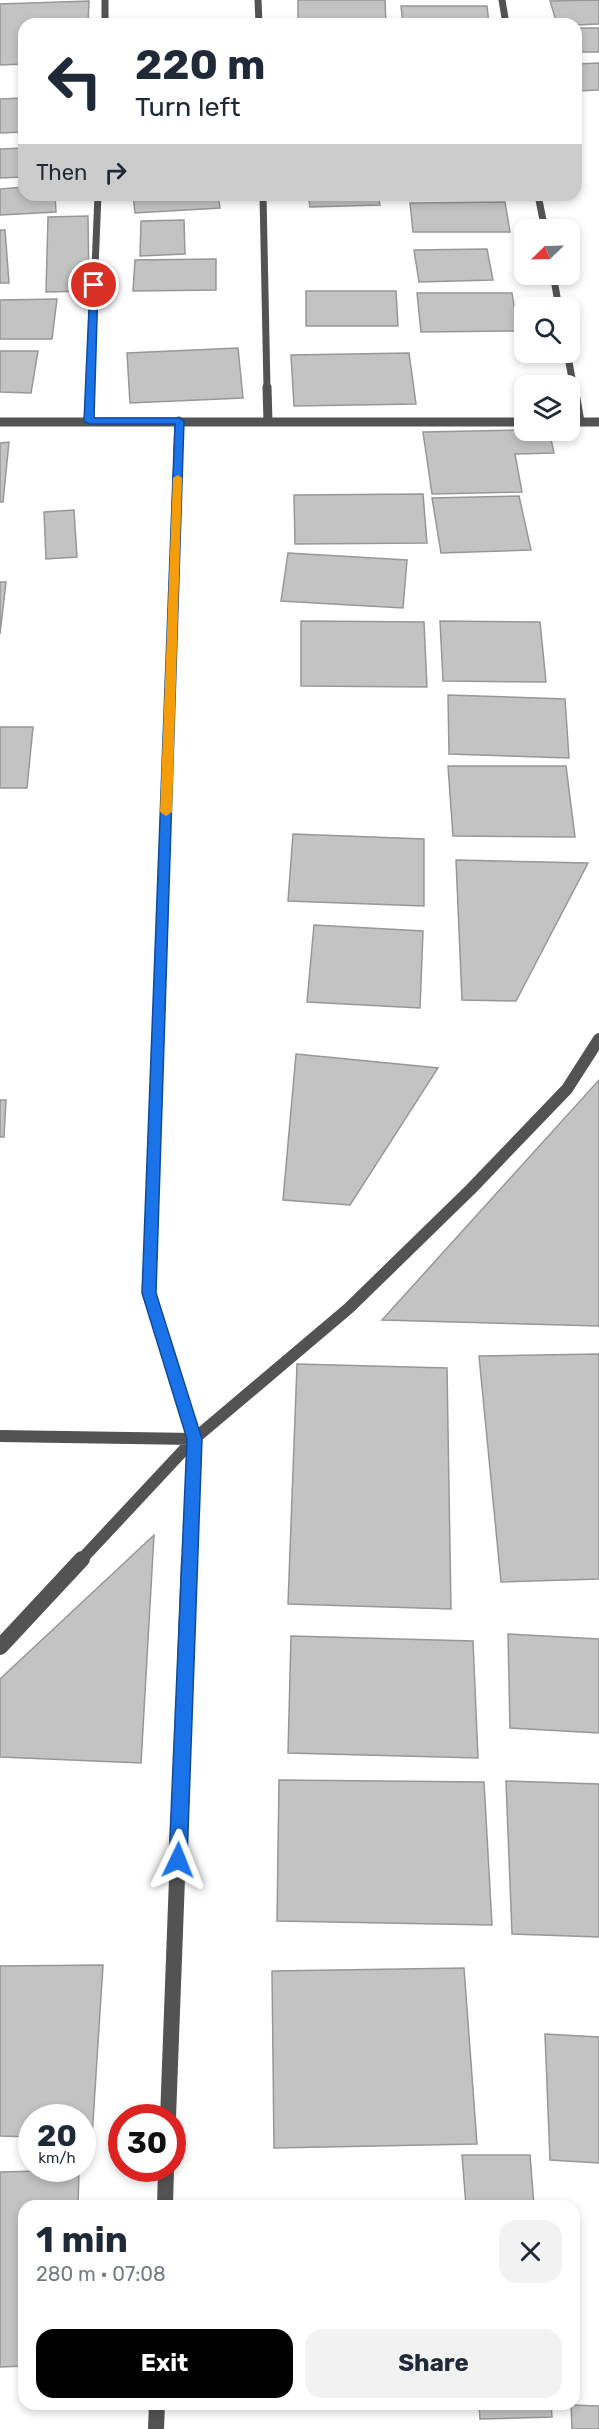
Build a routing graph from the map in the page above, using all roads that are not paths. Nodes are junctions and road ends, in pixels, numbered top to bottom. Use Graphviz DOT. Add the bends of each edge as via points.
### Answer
graph roads {
  1 [pos="105,0"];
  2 [pos="258,0"];
  3 [pos="502,0"];
  4 [pos="105,18"];
  5 [pos="259,18"];
  6 [pos="505,18"];
  7 [pos="98,201"];
  8 [pos="263,201"];
  9 [pos="539,201"];
  10 [pos="542,219"];
  11 [pos="89,421"];
  12 [pos="179,421"];
  13 [pos="0,422"];
  14 [pos="268,422"];
  15 [pos="514,422"];
  16 [pos="580,422"];
  17 [pos="599,422"];
  18 [pos="599,1039"];
  19 [pos="0,1436"];
  20 [pos="194,1439"];
  21 [pos="0,1647"];
  22 [pos="169,2104"];
  23 [pos="166,2182"];
  24 [pos="165,2200"];
  25 [pos="157,2410"];
  26 [pos="156,2429"];
  1 -- 4 [label="street"];
  2 -- 5 [label="street"];
  3 -- 6 [label="street"];
  7 -- 11 [label="street"];
  8 -- 14 [label="street"];
  9 -- 10 [label="street"];
  11 -- 12 [label="street"];
  11 -- 13 [label="street"];
  12 -- 14 [label="street"];
  12 -- 20 [label="street" via="149,1293"];
  14 -- 15 [label="street"];
  16 -- 17 [label="street"];
  18 -- 20 [label="street" via="567,1089 471,1189 349,1308"];
  19 -- 20 [label="street"];
  20 -- 21 [label="street"];
  20 -- 22 [label="street"];
  23 -- 24 [label="street"];
  25 -- 26 [label="street"];
}
